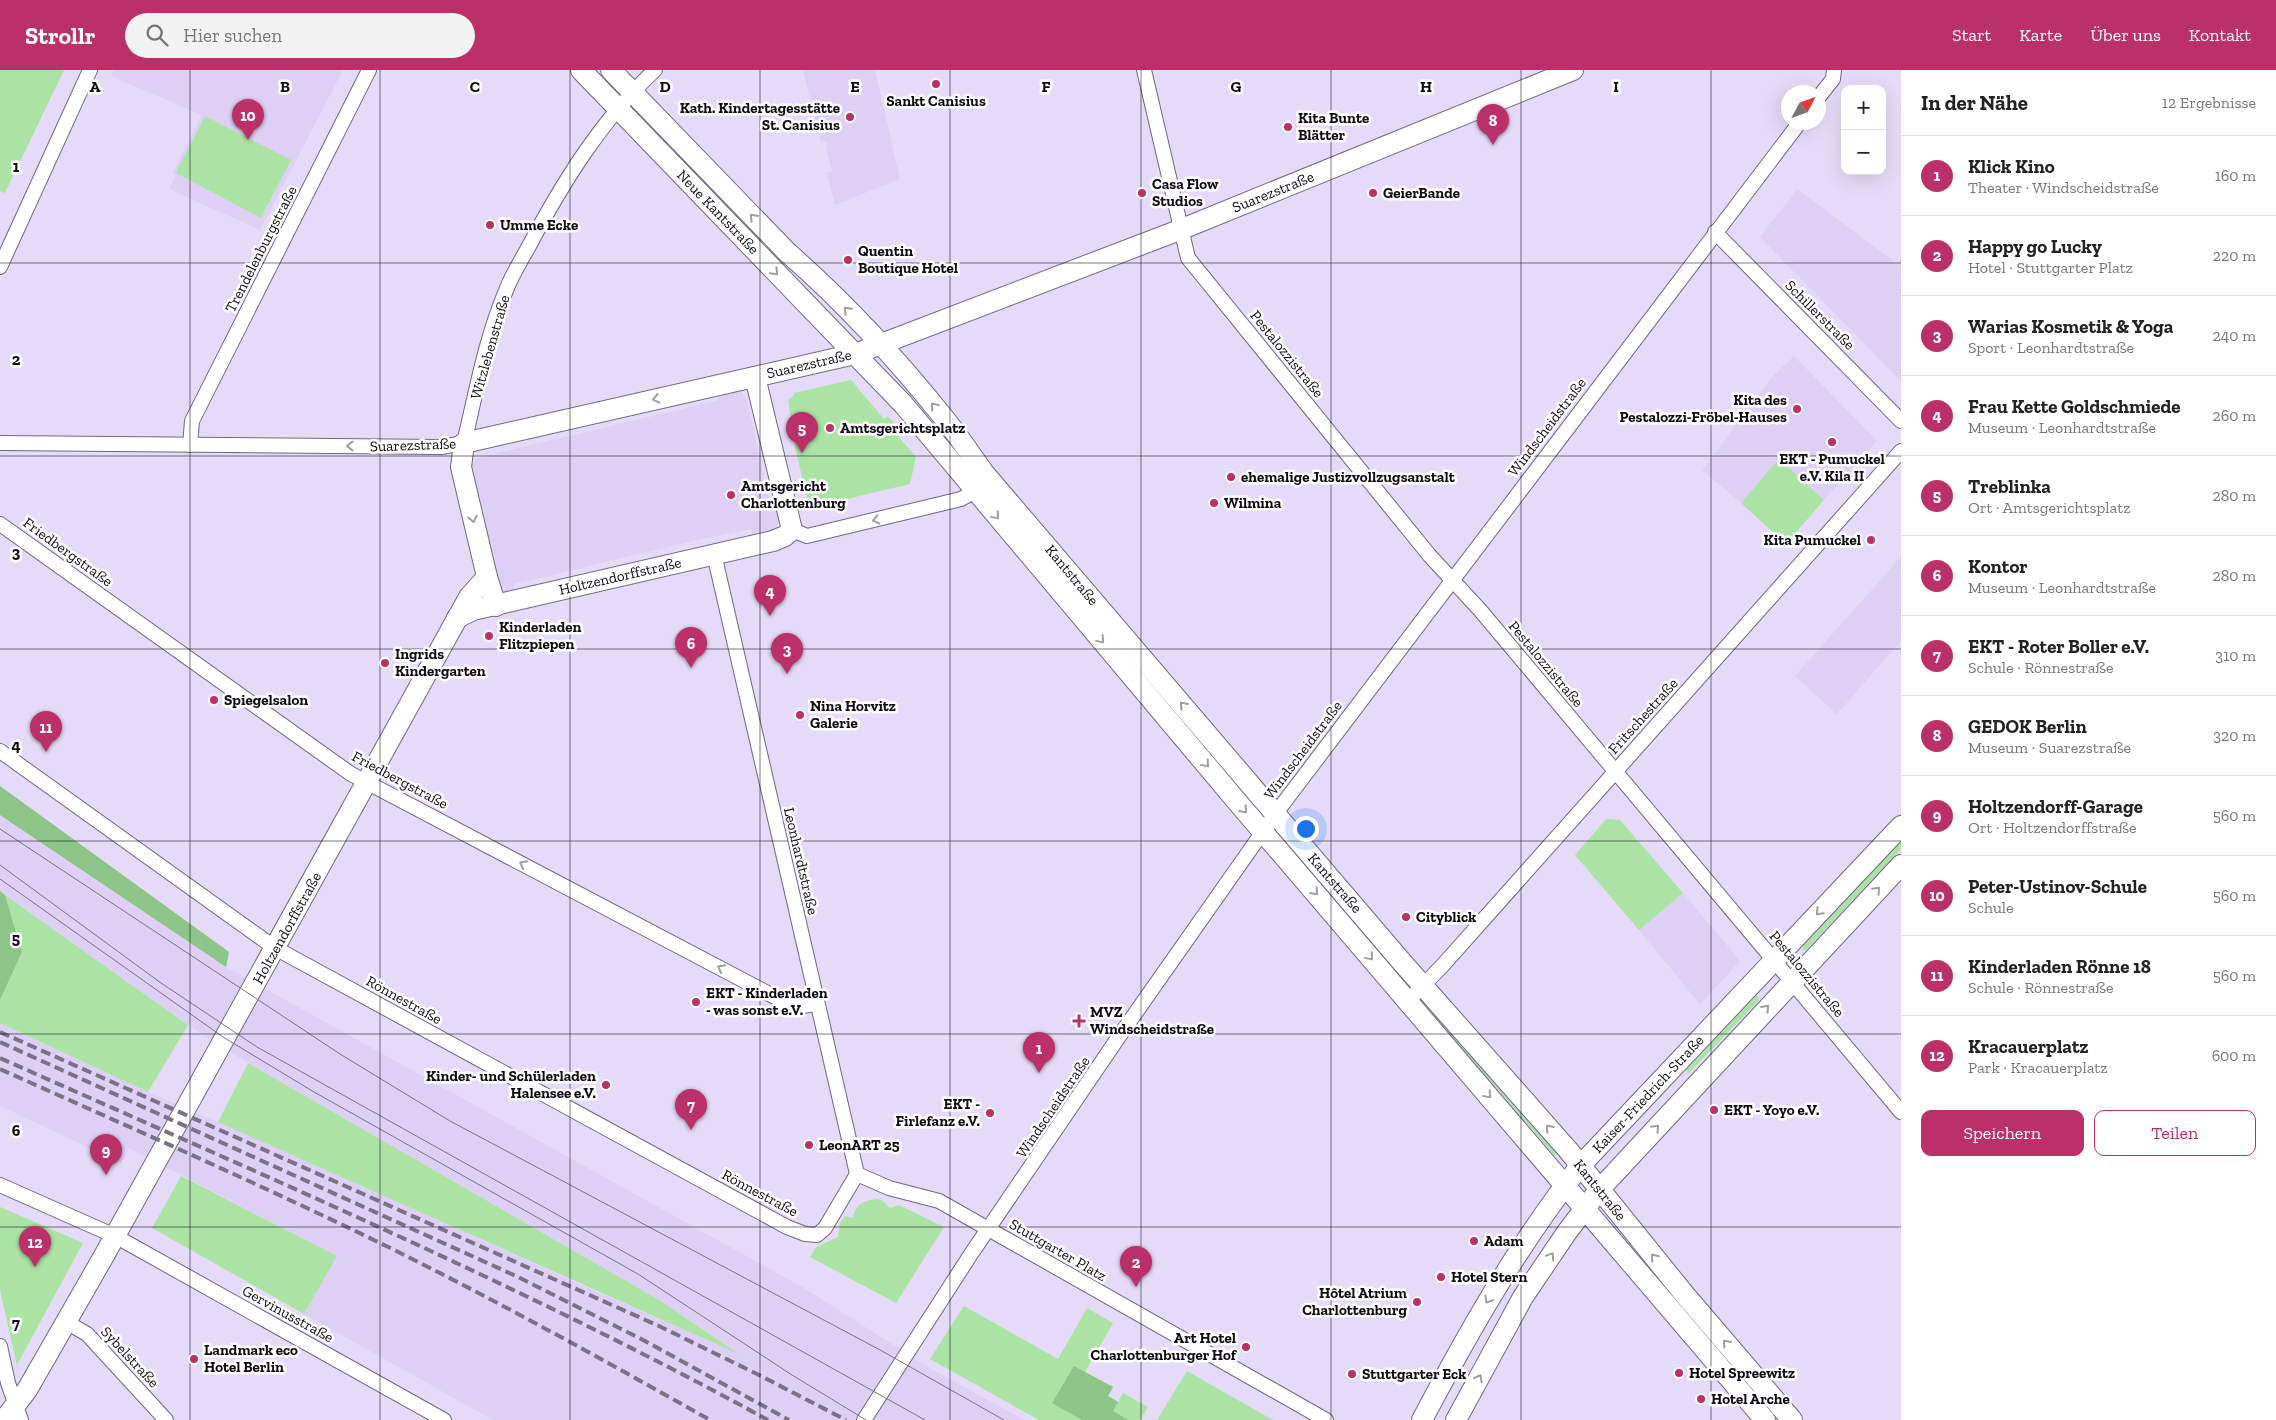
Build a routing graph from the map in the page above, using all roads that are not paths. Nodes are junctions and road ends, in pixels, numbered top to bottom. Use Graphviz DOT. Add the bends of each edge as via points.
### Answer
graph roads {
  1 [pos="90,70"];
  2 [pos="370,70"];
  3 [pos="581,70"];
  4 [pos="611,70"];
  5 [pos="655,70"];
  6 [pos="1144,70"];
  7 [pos="1573,70"];
  8 [pos="1834,70"];
  9 [pos="1826,88"];
  10 [pos="632,91"];
  11 [pos="617,108"];
  12 [pos="1794,130"];
  13 [pos="1182,229"];
  14 [pos="1715,232"];
  15 [pos="0,267"];
  16 [pos="881,344"];
  17 [pos="855,354"];
  18 [pos="756,377"];
  19 [pos="1901,421"];
  20 [pos="0,443"];
  21 [pos="464,443"];
  22 [pos="190,445"];
  23 [pos="1901,451"];
  24 [pos="975,491"];
  25 [pos="0,524"];
  26 [pos="788,533"];
  27 [pos="714,554"];
  28 [pos="487,577"];
  29 [pos="1451,580"];
  30 [pos="496,606"];
  31 [pos="457,618"];
  32 [pos="0,751"];
  33 [pos="1615,773"];
  34 [pos="368,782"];
  35 [pos="1276,813"];
  36 [pos="1901,826"];
  37 [pos="1263,832"];
  38 [pos="1901,865"];
  39 [pos="275,948"];
  40 [pos="1774,960"];
  41 [pos="1791,981"];
  42 [pos="1424,986"];
  43 [pos="1408,1001"];
  44 [pos="817,1004"];
  45 [pos="1901,1112"];
  46 [pos="1580,1166"];
  47 [pos="857,1174"];
  48 [pos="0,1185"];
  49 [pos="1564,1186"];
  50 [pos="1600,1190"];
  51 [pos="1584,1210"];
  52 [pos="989,1229"];
  53 [pos="115,1236"];
  54 [pos="66,1322"];
  55 [pos="0,1346"];
  56 [pos="14,1415"];
  57 [pos="166,1420"];
  58 [pos="444,1420"];
  59 [pos="864,1420"];
  60 [pos="1326,1420"];
  61 [pos="1422,1420"];
  62 [pos="1456,1420"];
  63 [pos="1766,1420"];
  64 [pos="1792,1420"];
  1 -- 15 [label="street"];
  2 -- 22 [label="street, Trendelenburgstraße" via="192,421"];
  3 -- 11 [label="main road, Neue Kantstraße"];
  4 -- 10 [label="main road, Neue Kantstraße"];
  5 -- 10 [label="street, Witzlebenstraße"];
  6 -- 13 [label="street, Pestalozzistraße"];
  7 -- 13 [label="main road, Suarezstraße"];
  8 -- 9 [label="street" via="1833,79"];
  10 -- 11 [label="street, Witzlebenstraße"];
  16 -- 10 [label="main road, Neue Kantstraße, one-way"];
  11 -- 17 [label="main road, Neue Kantstraße, one-way"];
  11 -- 21 [label="street, Witzlebenstraße" via="549,208 505,292 483,360"];
  12 -- 14 [label="street, Windscheidstraße"];
  13 -- 16 [label="main road, Suarezstraße"];
  13 -- 29 [label="street, Pestalozzistraße" via="1188,258"];
  14 -- 19 [label="street, Schillerstraße"];
  14 -- 29 [label="street, Windscheidstraße"];
  16 -- 17 [label="main road, Suarezstraße"];
  35 -- 16 [label="main road, Kantstraße, one-way" via="984,473 945,419"];
  17 -- 18 [label="main road, Suarezstraße"];
  17 -- 24 [label="main road, Kantstraße" via="903,404"];
  18 -- 21 [label="main road, Suarezstraße, one-way"];
  18 -- 26 [label="main road"];
  20 -- 22 [label="street, Suarezstraße"];
  21 -- 22 [label="street, Suarezstraße, one-way" via="441,447"];
  21 -- 28 [label="main road, Witzlebenstraße, one-way" via="461,467"];
  23 -- 33 [label="street, Fritschestraße"];
  24 -- 26 [label="street, Holtzendorffstraße, one-way" via="961,500 807,536"];
  24 -- 37 [label="main road, Kantstraße, one-way"];
  25 -- 34 [label="street, Friedbergstraße" via="351,774"];
  26 -- 27 [label="main road, Holtzendorffstraße" via="773,541"];
  27 -- 30 [label="main road, Holtzendorffstraße"];
  27 -- 44 [label="street, Leonhardtstraße"];
  28 -- 30 [label="main road, Witzlebenstraße"];
  28 -- 31 [label="main road, Holtzendorffstraße" via="469,597"];
  29 -- 33 [label="street, Pestalozzistraße" via="1480,610"];
  29 -- 35 [label="street, Windscheidstraße"];
  30 -- 31 [label="main road, Holtzendorffstraße" via="473,610"];
  31 -- 34 [label="main road, Holtzendorffstraße"];
  32 -- 39 [label="street, Rönnestraße"];
  33 -- 40 [label="street, Pestalozzistraße"];
  33 -- 42 [label="street, Fritschestraße"];
  34 -- 39 [label="main road, Holtzendorffstraße"];
  44 -- 34 [label="street, Friedbergstraße, one-way" via="794,1007"];
  35 -- 37 [label="street, Windscheidstraße"];
  35 -- 42 [label="main road, Kantstraße"];
  36 -- 40 [label="main road, Kaiser-Friedrich-Straße, one-way"];
  37 -- 43 [label="main road, Kantstraße, one-way"];
  37 -- 52 [label="street, Windscheidstraße"];
  41 -- 38 [label="main road, Kaiser-Friedrich-Straße, one-way"];
  39 -- 47 [label="street, Rönnestraße" via="805,1234 817,1235 825,1228"];
  39 -- 53 [label="main road, Holtzendorffstraße"];
  40 -- 41 [label="street, Pestalozzistraße"];
  40 -- 46 [label="main road, Kaiser-Friedrich-Straße"];
  41 -- 45 [label="street, Pestalozzistraße"];
  50 -- 41 [label="main road, Kaiser-Friedrich-Straße, one-way"];
  42 -- 43 [label="street, Fritschestraße"];
  46 -- 42 [label="main road, Kantstraße, one-way"];
  43 -- 49 [label="main road, Kantstraße, one-way"];
  44 -- 47 [label="street, Leonhardtstraße"];
  46 -- 49 [label="main road, Kaiser-Friedrich-Straße"];
  46 -- 50 [label="main road, Kantstraße"];
  47 -- 52 [label="street, Stuttgarter Platz" via="889,1188 938,1201"];
  48 -- 53 [label="street, Gervinusstraße"];
  49 -- 51 [label="main road, Kantstraße"];
  49 -- 61 [label="main road, Kaiser-Friedrich-Straße, one-way" via="1487,1302"];
  50 -- 51 [label="main road, Kaiser-Friedrich-Straße"];
  64 -- 50 [label="main road, Kantstraße, one-way"];
  62 -- 51 [label="main road, Kaiser-Friedrich-Straße, one-way" via="1523,1297"];
  51 -- 63 [label="main road, Kantstraße"];
  52 -- 59 [label="street, Windscheidstraße"];
  52 -- 60 [label="street, Stuttgarter Platz"];
  53 -- 54 [label="main road, Holtzendorffstraße"];
  53 -- 58 [label="street, Gervinusstraße"];
  54 -- 56 [label="main road, Holtzendorffstraße"];
  54 -- 57 [label="street, Sybelstraße" via="86,1334"];
  55 -- 56 [label="street"];
}
